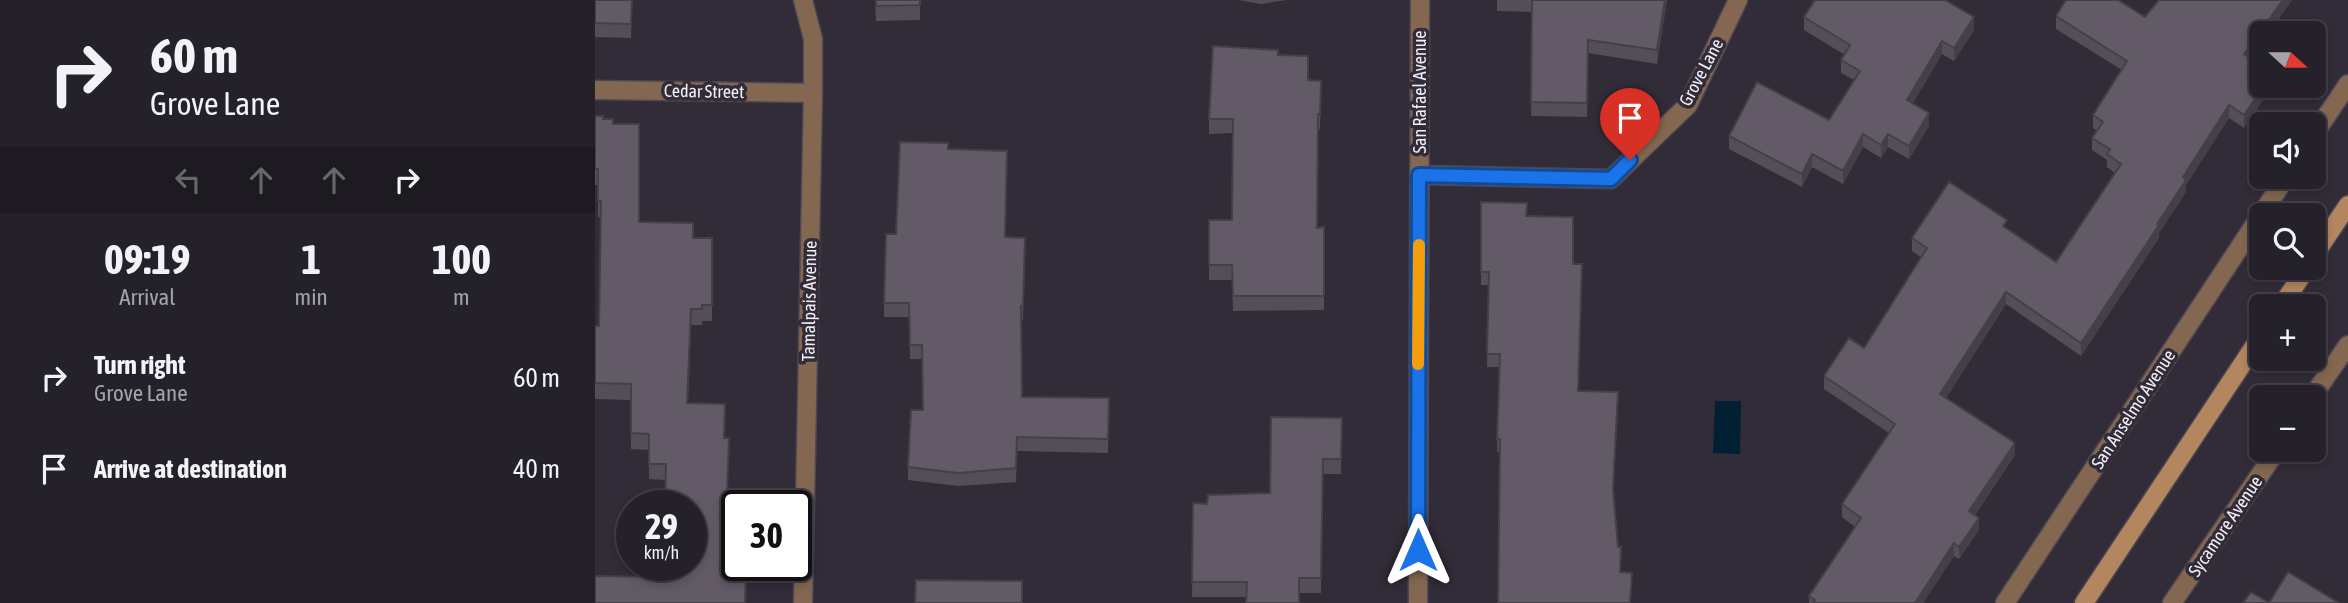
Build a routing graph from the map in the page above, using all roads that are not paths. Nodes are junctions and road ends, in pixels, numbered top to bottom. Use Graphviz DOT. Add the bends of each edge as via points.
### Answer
graph roads {
  1 [pos="803,0"];
  2 [pos="1420,0"];
  3 [pos="1738,0"];
  4 [pos="2348,84"];
  5 [pos="595,90"];
  6 [pos="813,93"];
  7 [pos="2326,117"];
  8 [pos="1419,175"];
  9 [pos="2348,205"];
  10 [pos="2249,233"];
  11 [pos="2326,238"];
  12 [pos="2348,345"];
  13 [pos="2249,354"];
  14 [pos="2320,385"];
  15 [pos="2269,462"];
  16 [pos="803,603"];
  17 [pos="1418,603"];
  18 [pos="2005,603"];
  19 [pos="2084,603"];
  20 [pos="2172,603"];
  1 -- 6 [label="street, Tamalpais Avenue" via="813,39"];
  2 -- 8 [label="street, San Rafael Avenue"];
  3 -- 8 [label="street, Grove Lane" via="1688,105 1611,179"];
  4 -- 7 [label="street"];
  5 -- 6 [label="street, Cedar Street"];
  6 -- 16 [label="street, Tamalpais Avenue"];
  8 -- 17 [label="street, San Rafael Avenue"];
  9 -- 11 [label="main road"];
  10 -- 18 [label="street, San Anselmo Avenue"];
  12 -- 14 [label="street"];
  13 -- 19 [label="main road"];
  15 -- 20 [label="street, Sycamore Avenue"];
}
